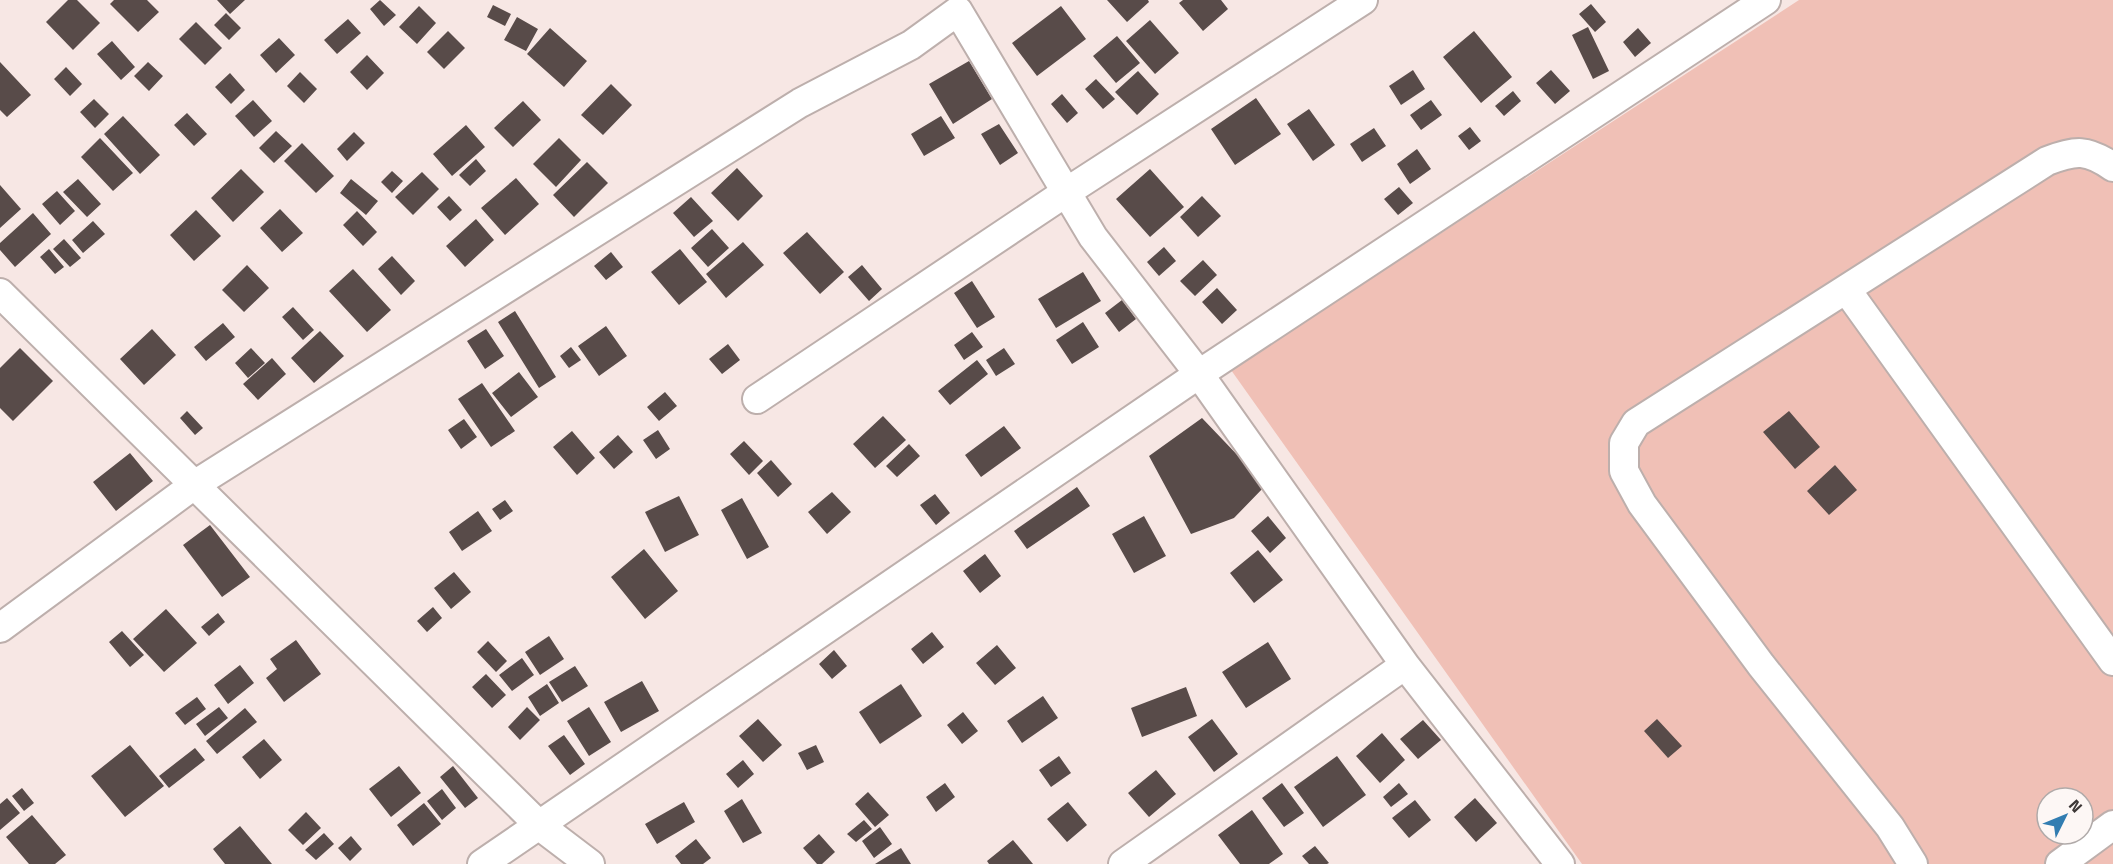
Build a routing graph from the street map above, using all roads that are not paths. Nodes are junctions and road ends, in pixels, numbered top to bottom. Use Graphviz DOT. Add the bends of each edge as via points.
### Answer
graph roads {
  1 [pos="1363,0"];
  2 [pos="1766,0"];
  3 [pos="966,5"];
  4 [pos="2113,167"];
  5 [pos="1065,193"];
  6 [pos="1846,289"];
  7 [pos="0,293"];
  8 [pos="1199,374"];
  9 [pos="757,399"];
  10 [pos="194,485"];
  11 [pos="0,628"];
  12 [pos="2113,661"];
  13 [pos="1405,665"];
  14 [pos="2113,825"];
  15 [pos="540,826"];
  16 [pos="482,864"];
  17 [pos="590,864"];
  18 [pos="1123,864"];
  19 [pos="1560,864"];
  20 [pos="1913,864"];
  21 [pos="2060,864"];
  1 -- 5 [label="street"];
  2 -- 8 [label="street"];
  3 -- 5 [label="street"];
  3 -- 10 [label="street" via="911,45 800,103"];
  4 -- 6 [label="street" via="2087,153 2069,153 2047,160"];
  5 -- 8 [label="street" via="1093,237"];
  5 -- 9 [label="street"];
  6 -- 12 [label="street"];
  6 -- 20 [label="street" via="1636,423 1624,443 1624,471 1642,504 1761,665 1890,827"];
  7 -- 10 [label="street"];
  8 -- 13 [label="street"];
  8 -- 15 [label="street"];
  10 -- 11 [label="street"];
  10 -- 15 [label="street"];
  13 -- 18 [label="street"];
  13 -- 19 [label="street"];
  14 -- 21 [label="street"];
  15 -- 16 [label="street"];
  15 -- 17 [label="street"];
}
